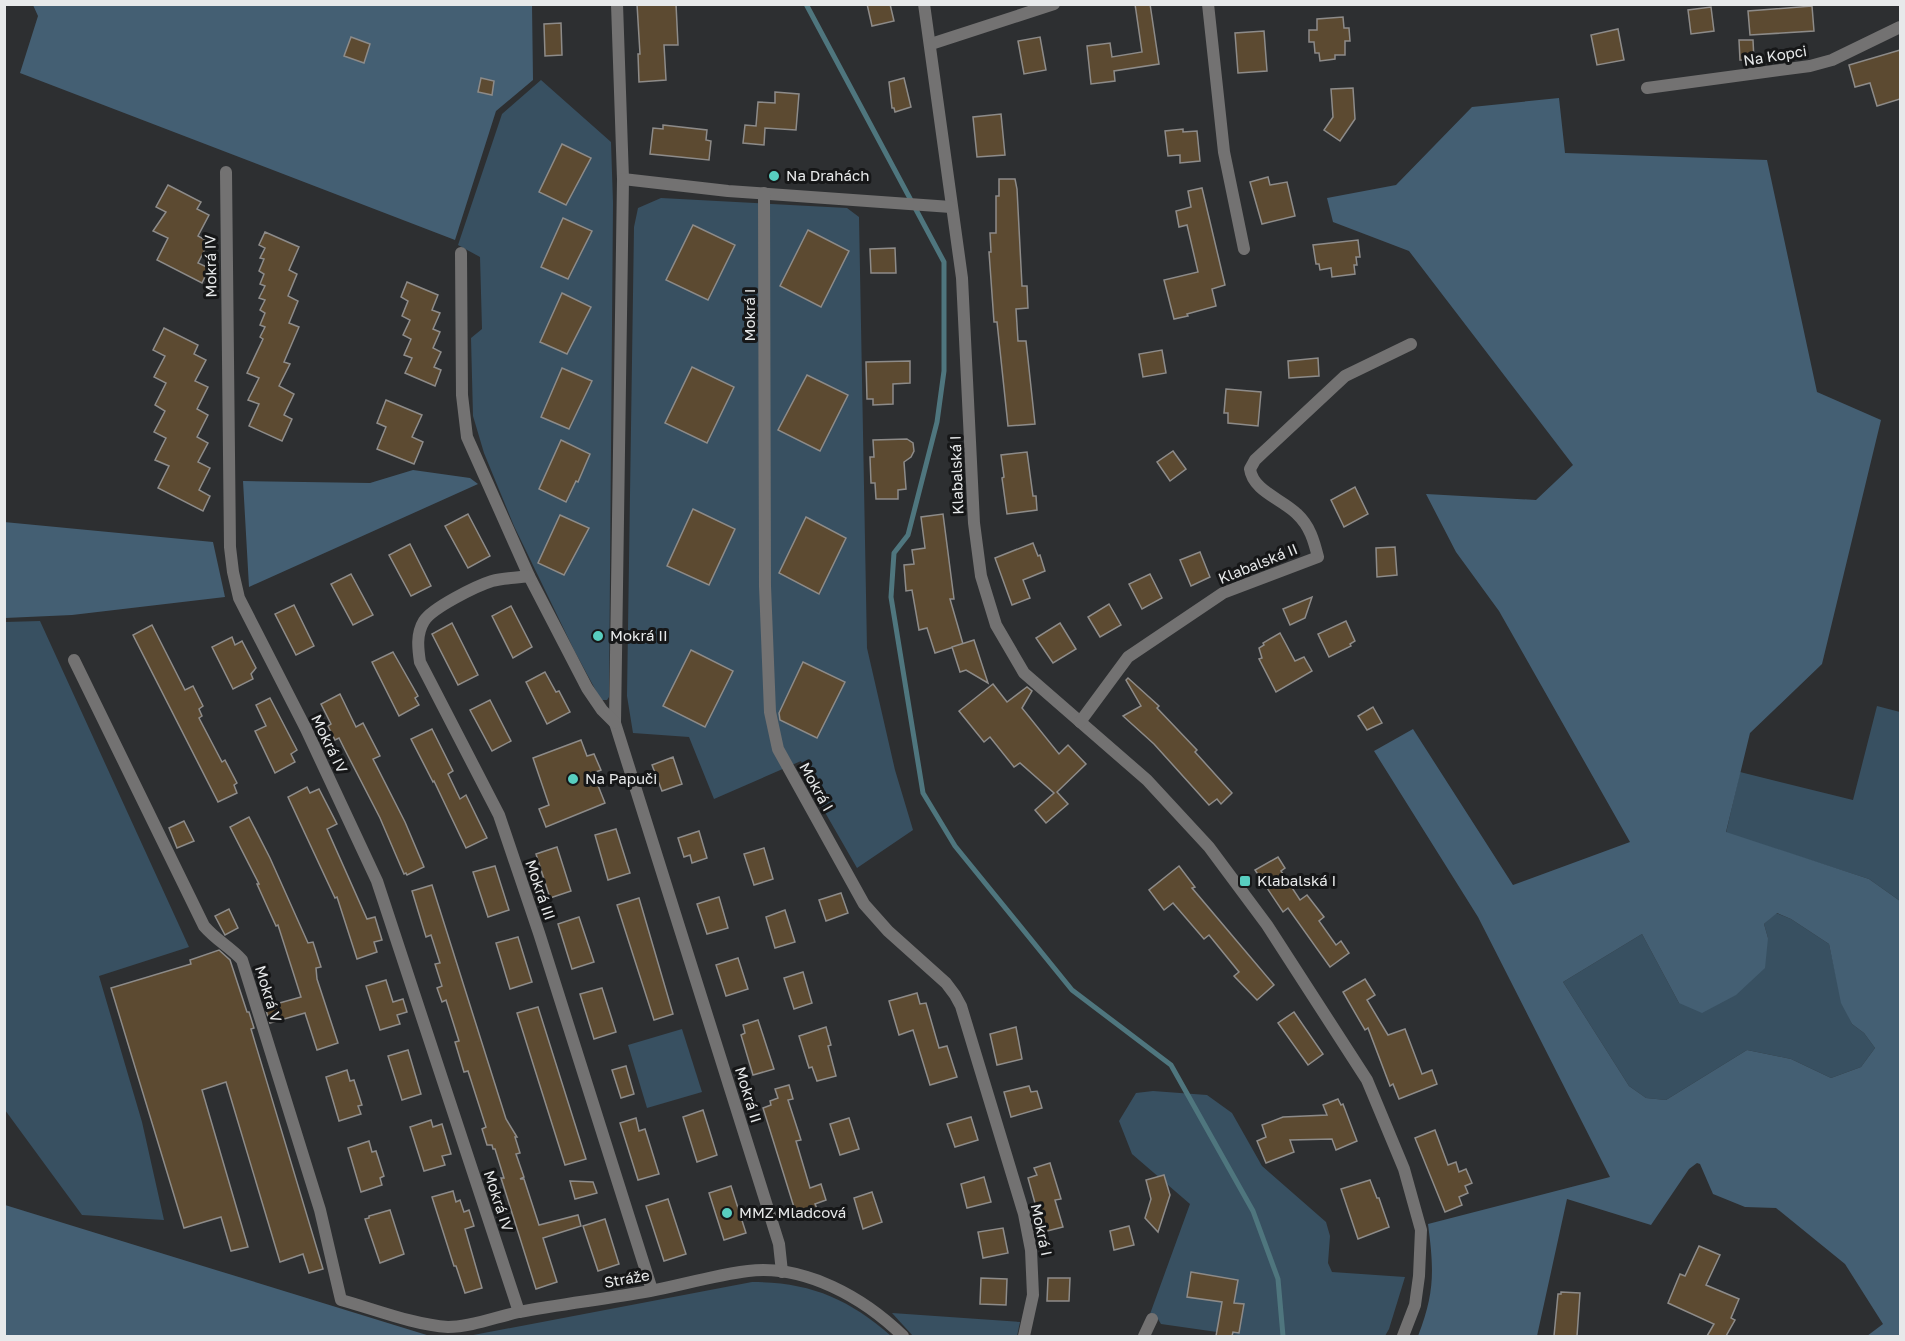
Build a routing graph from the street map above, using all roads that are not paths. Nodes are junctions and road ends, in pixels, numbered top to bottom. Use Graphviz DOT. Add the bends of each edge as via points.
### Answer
graph roads {
  1 [pos="617,4"];
  2 [pos="924,4"];
  3 [pos="1054,4"];
  4 [pos="1208,4"];
  5 [pos="1900,27"];
  6 [pos="931,44"];
  7 [pos="1647,88"];
  8 [pos="225,172"];
  9 [pos="623,179"];
  10 [pos="764,193"];
  11 [pos="951,207"];
  12 [pos="1244,249"];
  13 [pos="461,253"];
  14 [pos="1411,344"];
  15 [pos="529,576"];
  16 [pos="74,660"];
  17 [pos="1080,722"];
  18 [pos="615,723"];
  19 [pos="782,1272"];
  20 [pos="652,1290"];
  21 [pos="341,1300"];
  22 [pos="519,1312"];
  23 [pos="1152,1318"];
  24 [pos="903,1336"];
  25 [pos="1024,1336"];
  26 [pos="1144,1336"];
  27 [pos="1403,1336"];
  1 -- 9 [label="street"];
  2 -- 6 [label="street, Klabalská I"];
  3 -- 6 [label="street"];
  4 -- 12 [label="street" via="1219,121"];
  5 -- 7 [label="street, Na Kopci" via="1832,60 1810,66"];
  6 -- 11 [label="street, Klabalská I"];
  8 -- 22 [label="street, Mokrá IV" via="230,547 239,598 377,881"];
  9 -- 10 [label="street"];
  9 -- 18 [label="street, Mokrá II"];
  10 -- 11 [label="street"];
  10 -- 25 [label="street, Mokrá I" via="765,586 770,712 778,749 864,904 946,983 961,1006 1024,1214 1031,1250 1034,1295"];
  11 -- 17 [label="street, Klabalská I" via="962,278 974,523 981,576 996,625 1024,673"];
  13 -- 15 [label="street, Mokrá II" via="462,395 467,436"];
  14 -- 17 [label="street, Klabalská II" via="1345,376 1250,469 1254,482 1298,514 1312,533 1318,557 1223,593 1128,657"];
  15 -- 18 [label="street, Mokrá II" via="587,688"];
  15 -- 20 [label="street, Mokrá III" via="494,580 430,614 420,628 420,663 499,814"];
  16 -- 21 [label="street, Mokrá V" via="204,926 242,960 320,1210"];
  17 -- 27 [label="street, Klabalská I" via="1147,780 1209,847 1267,925 1367,1080 1404,1169 1422,1230 1415,1305"];
  18 -- 19 [label="street, Mokrá II" via="779,1244"];
  19 -- 20 [label="street, Stráže" via="749,1271"];
  19 -- 24 [label="street, Stráže" via="840,1291 879,1315"];
  20 -- 22 [label="street, Stráže"];
  21 -- 22 [label="street, Stráže" via="448,1327"];
  23 -- 26 [label="street"];
}
